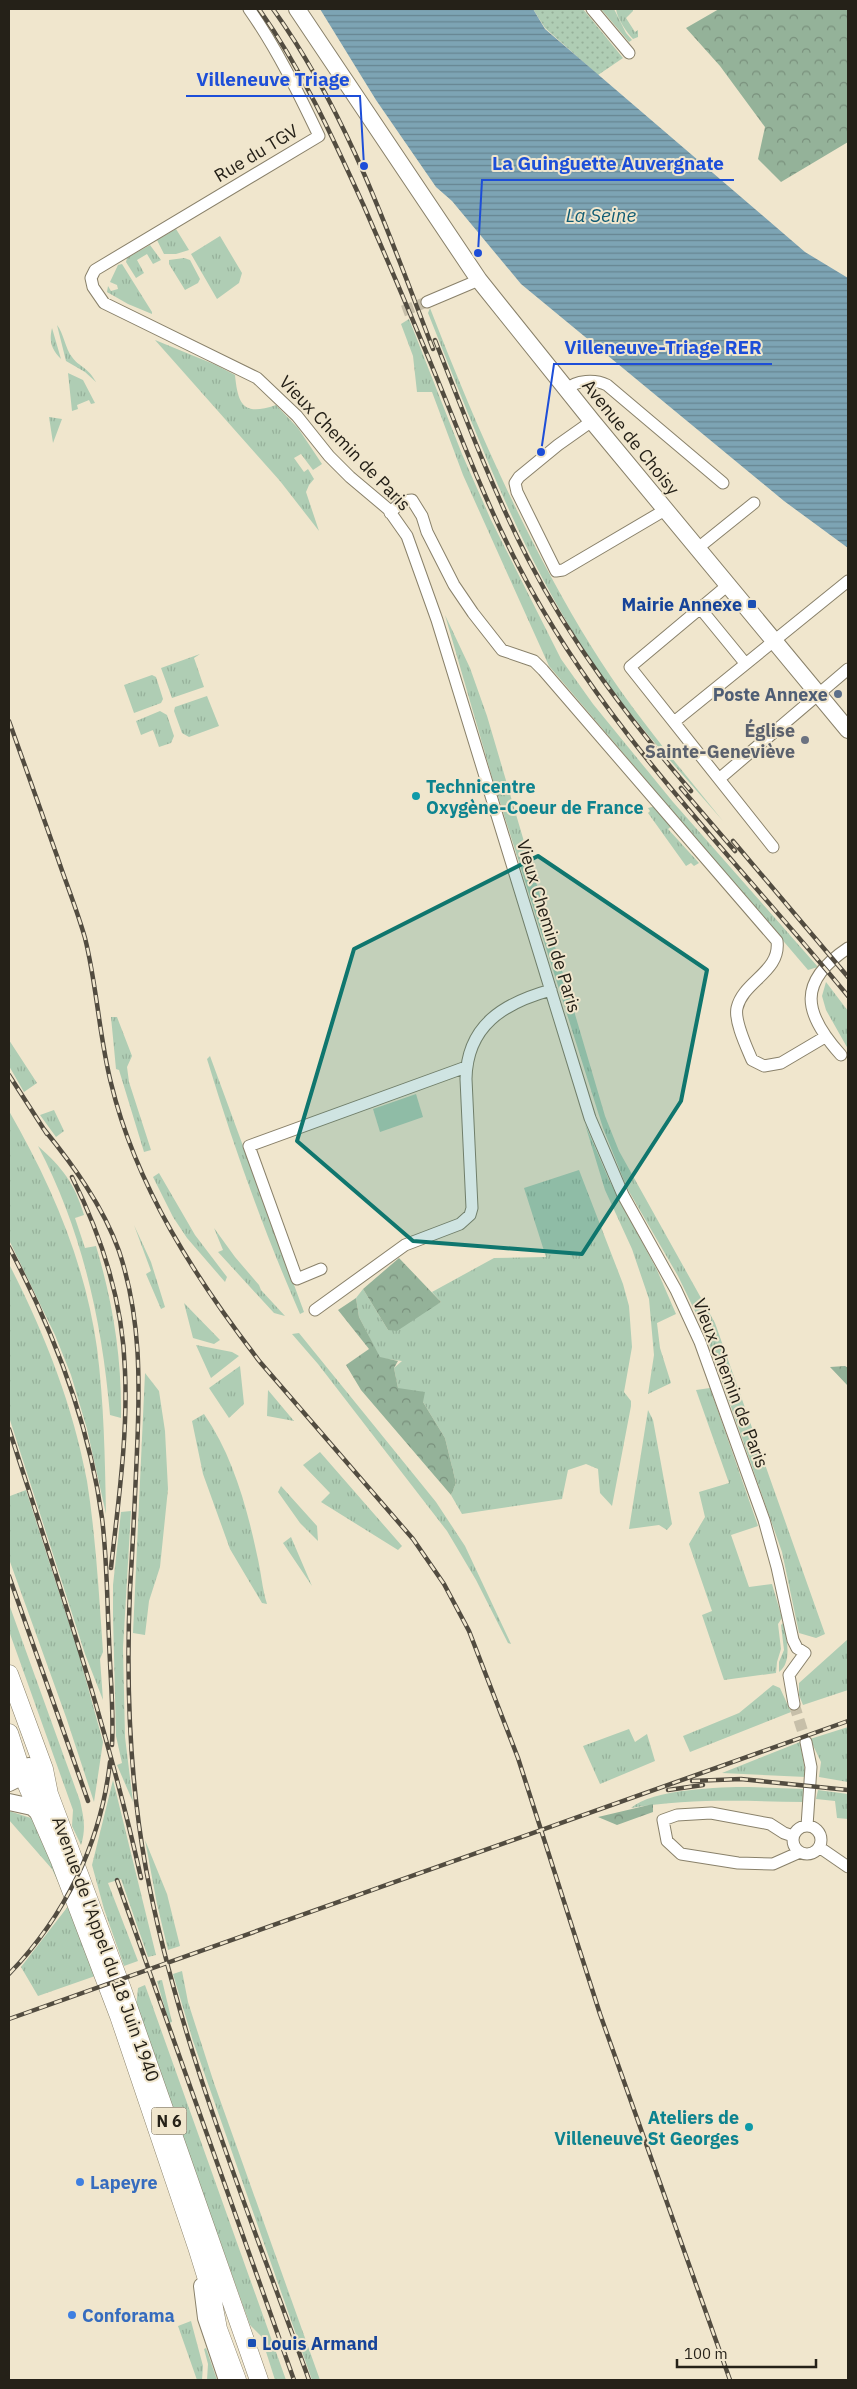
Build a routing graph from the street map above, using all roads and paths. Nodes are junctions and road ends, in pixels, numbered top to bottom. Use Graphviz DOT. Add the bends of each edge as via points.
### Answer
graph roads {
  1 [pos="249,9"];
  2 [pos="297,9"];
  3 [pos="592,9"];
  4 [pos="629,54"];
  5 [pos="90,278"];
  6 [pos="479,280"];
  7 [pos="427,302"];
  8 [pos="567,389"];
  9 [pos="592,421"];
  10 [pos="723,483"];
  11 [pos="754,503"];
  12 [pos="665,510"];
  13 [pos="390,513"];
  14 [pos="698,548"];
  15 [pos="848,581"];
  16 [pos="728,585"];
  17 [pos="700,608"];
  18 [pos="774,639"];
  19 [pos="745,664"];
  20 [pos="848,669"];
  21 [pos="820,695"];
  22 [pos="674,722"];
  23 [pos="848,730"];
  24 [pos="719,779"];
  25 [pos="773,847"];
  26 [pos="848,948"];
  27 [pos="551,990"];
  28 [pos="825,1037"];
  29 [pos="840,1055"];
  30 [pos="466,1067"];
  31 [pos="322,1270"];
  32 [pos="315,1310"];
  33 [pos="9,1674"];
  34 [pos="794,1704"];
  35 [pos="9,1733"];
  36 [pos="806,1742"];
  37 [pos="35,1743"];
  38 [pos="17,1768"];
  39 [pos="49,1794"];
  40 [pos="9,1802"];
  41 [pos="40,1814"];
  42 [pos="807,1826"];
  43 [pos="793,1836"];
  44 [pos="819,1846"];
  45 [pos="800,1852"];
  46 [pos="848,1867"];
  47 [pos="197,2247"];
  48 [pos="227,2380"];
  49 [pos="237,2380"];
  50 [pos="259,2380"];
  1 -- 5 [label="street, Rue du TGV" via="288,72 319,136 95,270"];
  2 -- 6 [label="main road, Avenue de Choisy"];
  3 -- 4 [label="street"];
  5 -- 13 [label="street, Vieux Chemin de Paris" via="98,298 104,303 257,378 297,416 329,456"];
  6 -- 7 [label="street"];
  6 -- 8 [label="main road, Avenue de Choisy"];
  8 -- 9 [label="main road, Avenue de Choisy"];
  8 -- 10 [label="street" via="572,383 607,385"];
  9 -- 12 [label="main road, Avenue de Choisy"];
  9 -- 12 [label="street" via="558,444 514,483 556,570 563,570"];
  11 -- 14 [label="street"];
  12 -- 14 [label="main road, Avenue de Choisy"];
  13 -- 27 [label="street, Vieux Chemin de Paris" via="407,536 419,566"];
  13 -- 28 [label="street" via="402,501 412,500 454,585 502,650 534,662 543,670 777,941 776,958 742,996 736,1009 752,1060 764,1066 781,1062"];
  14 -- 16 [label="main road, Avenue de Choisy"];
  15 -- 18 [label="street"];
  16 -- 17 [label="street"];
  16 -- 18 [label="main road, Avenue de Choisy"];
  17 -- 19 [label="street"];
  17 -- 22 [label="street" via="630,667"];
  18 -- 19 [label="street"];
  18 -- 21 [label="main road, Avenue de Choisy"];
  19 -- 22 [label="street"];
  20 -- 21 [label="street"];
  21 -- 23 [label="main road, Avenue de Choisy"];
  21 -- 24 [label="street"];
  22 -- 24 [label="street"];
  24 -- 25 [label="street"];
  26 -- 28 [label="street" via="823,968 814,983 813,1015"];
  27 -- 30 [label="street" via="521,1000 493,1016 476,1040"];
  27 -- 34 [label="street, Vieux Chemin de Paris" via="605,1156 622,1195 676,1290 700,1342 764,1520 778,1567 793,1640 797,1648 805,1652 789,1675"];
  28 -- 29 [label="street"];
  30 -- 31 [label="street" via="249,1146 297,1279"];
  30 -- 32 [label="street" via="470,1215 460,1224 404,1245"];
  33 -- 37 [label="main road, N 6"];
  35 -- 38 [label="main road, N 6"];
  36 -- 42 [label="street" via="811,1768"];
  37 -- 38 [label="main road" via="35,1752"];
  37 -- 39 [label="main road, Avenue de l'Appel du 18 Juin 1940 / N 6"];
  38 -- 39 [label="main road" via="34,1771"];
  38 -- 41 [label="main road, N 6"];
  39 -- 50 [label="main road, Avenue de l'Appel du 18 Juin 1940 / N 6" via="122,1989"];
  40 -- 41 [label="main road" via="32,1807"];
  41 -- 47 [label="main road, N 6" via="116,2008"];
  42 -- 43 [label="street" via="798,1829"];
  42 -- 44 [label="street" via="818,1832"];
  43 -- 45 [label="street" via="794,1846"];
  43 -- 45 [label="street" via="770,1824 711,1813 677,1815 663,1820 667,1841 681,1854 738,1863 773,1864"];
  44 -- 45 [label="street" via="810,1853"];
  44 -- 46 [label="street"];
  47 -- 48 [label="main road" via="206,2318"];
  47 -- 49 [label="main road, N 6" via="218,2329"];
}
